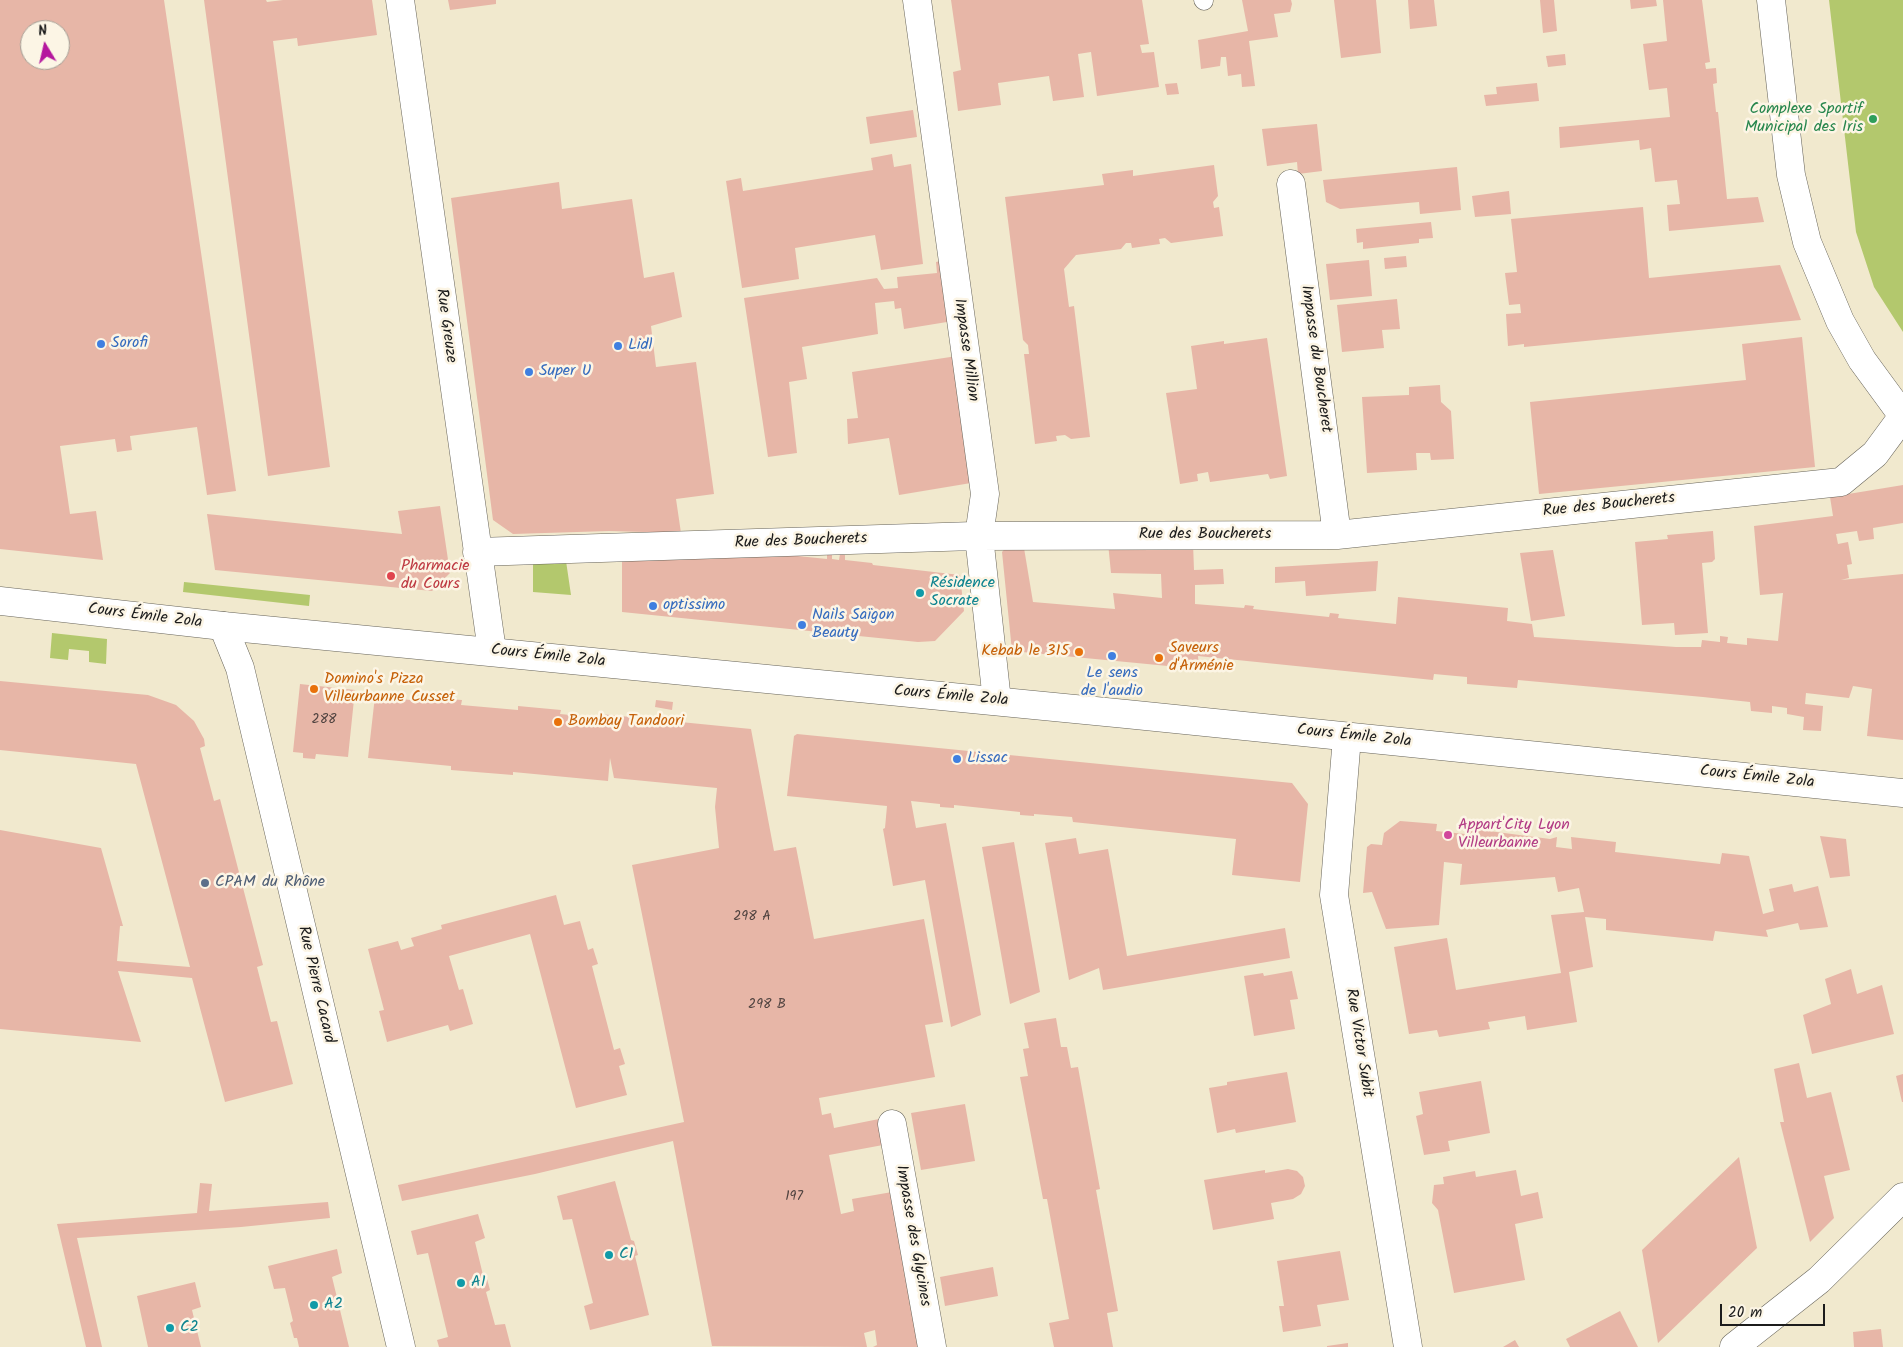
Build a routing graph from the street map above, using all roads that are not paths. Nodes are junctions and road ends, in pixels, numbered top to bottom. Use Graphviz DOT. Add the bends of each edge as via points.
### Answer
graph roads {
  1 [pos="400,0"];
  2 [pos="917,0"];
  3 [pos="1771,0"];
  4 [pos="1291,184"];
  5 [pos="1903,416"];
  6 [pos="1337,535"];
  7 [pos="979,536"];
  8 [pos="477,552"];
  9 [pos="0,601"];
  10 [pos="223,626"];
  11 [pos="492,651"];
  12 [pos="997,701"];
  13 [pos="1347,737"];
  14 [pos="1903,793"];
  15 [pos="892,1124"];
  16 [pos="1903,1197"];
  17 [pos="400,1347"];
  18 [pos="932,1347"];
  19 [pos="1408,1347"];
  20 [pos="1734,1347"];
  1 -- 8 [label="street, Rue Greuze"];
  2 -- 7 [label="street, Impasse Million" via="985,494"];
  3 -- 5 [label="street" via="1791,175 1807,242 1840,321 1862,360"];
  4 -- 6 [label="street, Impasse du Boucheret"];
  5 -- 6 [label="street, Rue des Boucherets" via="1874,454 1841,482"];
  6 -- 7 [label="street, Rue des Boucherets"];
  7 -- 8 [label="street, Rue des Boucherets"];
  7 -- 12 [label="street, Impasse Million"];
  8 -- 11 [label="street, Rue Greuze"];
  9 -- 10 [label="street, Cours Émile Zola"];
  10 -- 11 [label="street, Cours Émile Zola"];
  10 -- 17 [label="street, Rue Pierre Cacard" via="240,668"];
  11 -- 12 [label="street, Cours Émile Zola"];
  12 -- 13 [label="street, Cours Émile Zola"];
  13 -- 14 [label="street, Cours Émile Zola"];
  13 -- 19 [label="street, Rue Victor Subit" via="1334,895"];
  15 -- 18 [label="street, Impasse des Glycines"];
  16 -- 20 [label="street" via="1819,1280"];
}
